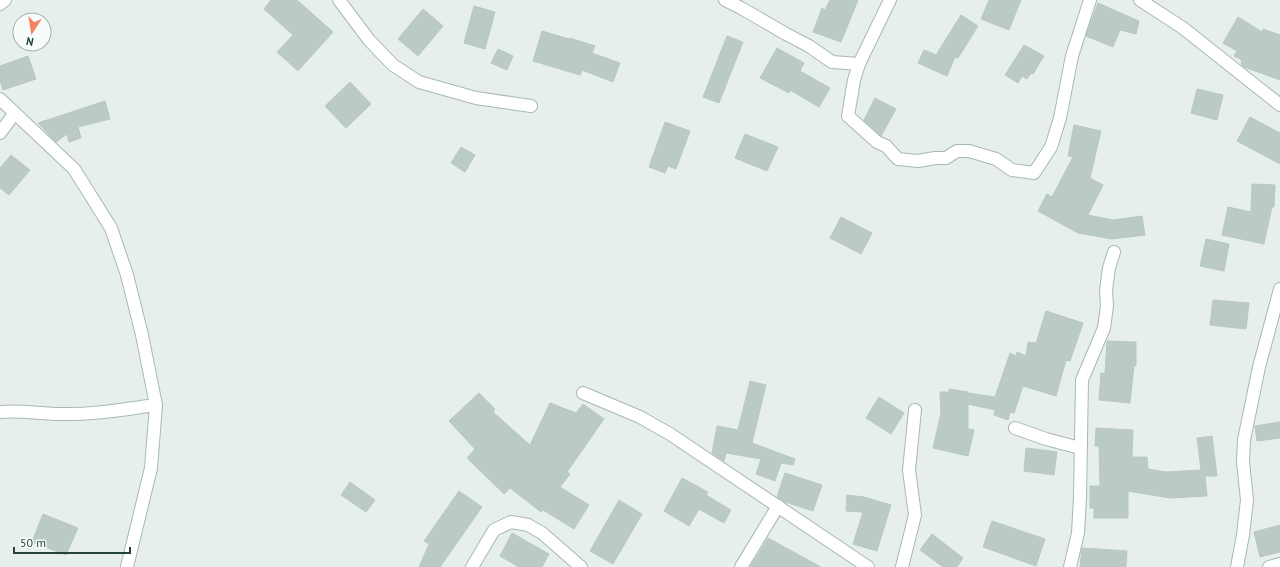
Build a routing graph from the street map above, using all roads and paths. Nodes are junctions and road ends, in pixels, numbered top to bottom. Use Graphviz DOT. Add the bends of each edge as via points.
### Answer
graph roads {
  1 [pos="5,0"];
  2 [pos="339,0"];
  3 [pos="725,0"];
  4 [pos="890,0"];
  5 [pos="1090,0"];
  6 [pos="1140,0"];
  7 [pos="0,4"];
  8 [pos="859,64"];
  9 [pos="0,99"];
  10 [pos="1280,105"];
  11 [pos="531,106"];
  12 [pos="14,114"];
  13 [pos="0,133"];
  14 [pos="1114,252"];
  15 [pos="1280,290"];
  16 [pos="583,393"];
  17 [pos="156,404"];
  18 [pos="915,410"];
  19 [pos="0,412"];
  20 [pos="1015,428"];
  21 [pos="1080,448"];
  22 [pos="778,506"];
  23 [pos="1280,564"];
  24 [pos="127,567"];
  25 [pos="472,567"];
  26 [pos="581,567"];
  27 [pos="741,567"];
  28 [pos="868,567"];
  29 [pos="902,567"];
  30 [pos="1070,567"];
  31 [pos="1237,567"];
  32 [pos="1269,567"];
  1 -- 7 [label="street"];
  2 -- 11 [label="street" via="369,40 393,66 419,82 476,98"];
  3 -- 8 [label="street" via="809,46 832,62"];
  4 -- 8 [label="street"];
  5 -- 8 [label="street" via="1072,56 1060,118 1051,148 1034,173 1012,170 996,159 969,151 957,151 946,158 918,161 898,159 886,146 876,142 848,116"];
  6 -- 10 [label="street" via="1183,28"];
  9 -- 12 [label="street"];
  12 -- 13 [label="street"];
  12 -- 17 [label="street" via="74,170 111,228 128,275"];
  14 -- 21 [label="street" via="1106,290 1104,328 1082,380"];
  15 -- 31 [label="street" via="1259,367 1244,440 1243,462 1247,500 1244,535"];
  16 -- 22 [label="street" via="640,417"];
  17 -- 19 [label="street" via="87,414"];
  17 -- 24 [label="street" via="151,468"];
  18 -- 29 [label="street" via="909,470 915,515"];
  20 -- 21 [label="street"];
  21 -- 30 [label="street" via="1078,526"];
  22 -- 27 [label="street"];
  22 -- 28 [label="street"];
  23 -- 32 [label="street"];
  25 -- 26 [label="street" via="494,530 512,522 528,525 542,533"];
}
